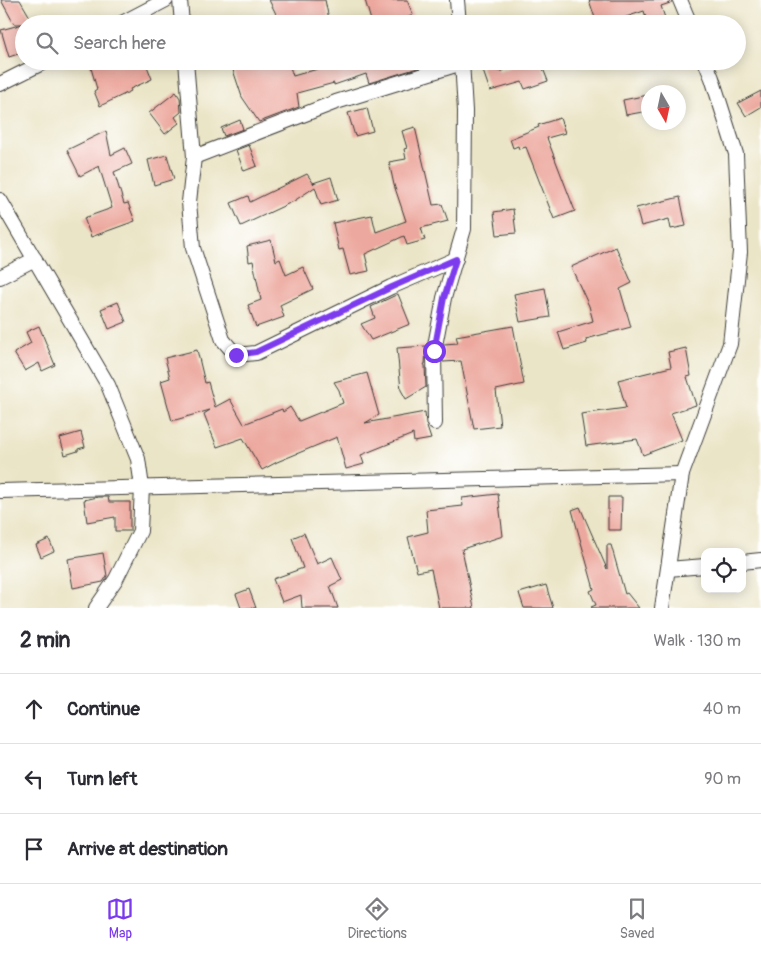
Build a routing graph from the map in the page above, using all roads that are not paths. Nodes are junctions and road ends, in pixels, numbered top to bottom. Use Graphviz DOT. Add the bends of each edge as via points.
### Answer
graph roads {
  1 [pos="166,0"];
  2 [pos="180,0"];
  3 [pos="457,0"];
  4 [pos="680,0"];
  5 [pos="137,15"];
  6 [pos="181,15"];
  7 [pos="458,15"];
  8 [pos="686,15"];
  9 [pos="28,70"];
  10 [pos="187,70"];
  11 [pos="437,70"];
  12 [pos="462,70"];
  13 [pos="709,70"];
  14 [pos="0,84"];
  15 [pos="194,157"];
  16 [pos="0,200"];
  17 [pos="34,258"];
  18 [pos="456,259"];
  19 [pos="0,277"];
  20 [pos="435,423"];
  21 [pos="682,474"];
  22 [pos="142,487"];
  23 [pos="0,491"];
  24 [pos="761,560"];
  25 [pos="746,562"];
  26 [pos="701,566"];
  27 [pos="668,569"];
  28 [pos="96,608"];
  29 [pos="662,608"];
  1 -- 5 [label="street"];
  2 -- 6 [label="street"];
  3 -- 7 [label="street"];
  4 -- 8 [label="street"];
  9 -- 14 [label="street"];
  10 -- 15 [label="street"];
  11 -- 15 [label="street" via="336,102"];
  12 -- 18 [label="street" via="464,229"];
  13 -- 21 [label="street" via="736,154 740,252 730,344"];
  15 -- 18 [label="street" via="189,202 193,248 223,340 236,355 256,352"];
  16 -- 17 [label="street"];
  17 -- 19 [label="street"];
  17 -- 22 [label="street" via="108,385 138,458"];
  18 -- 20 [label="street" via="444,298 434,351"];
  21 -- 22 [label="street"];
  21 -- 27 [label="street"];
  22 -- 23 [label="street"];
  22 -- 28 [label="street" via="140,531 116,579"];
  24 -- 25 [label="street"];
  26 -- 27 [label="street"];
  27 -- 29 [label="street"];
}
